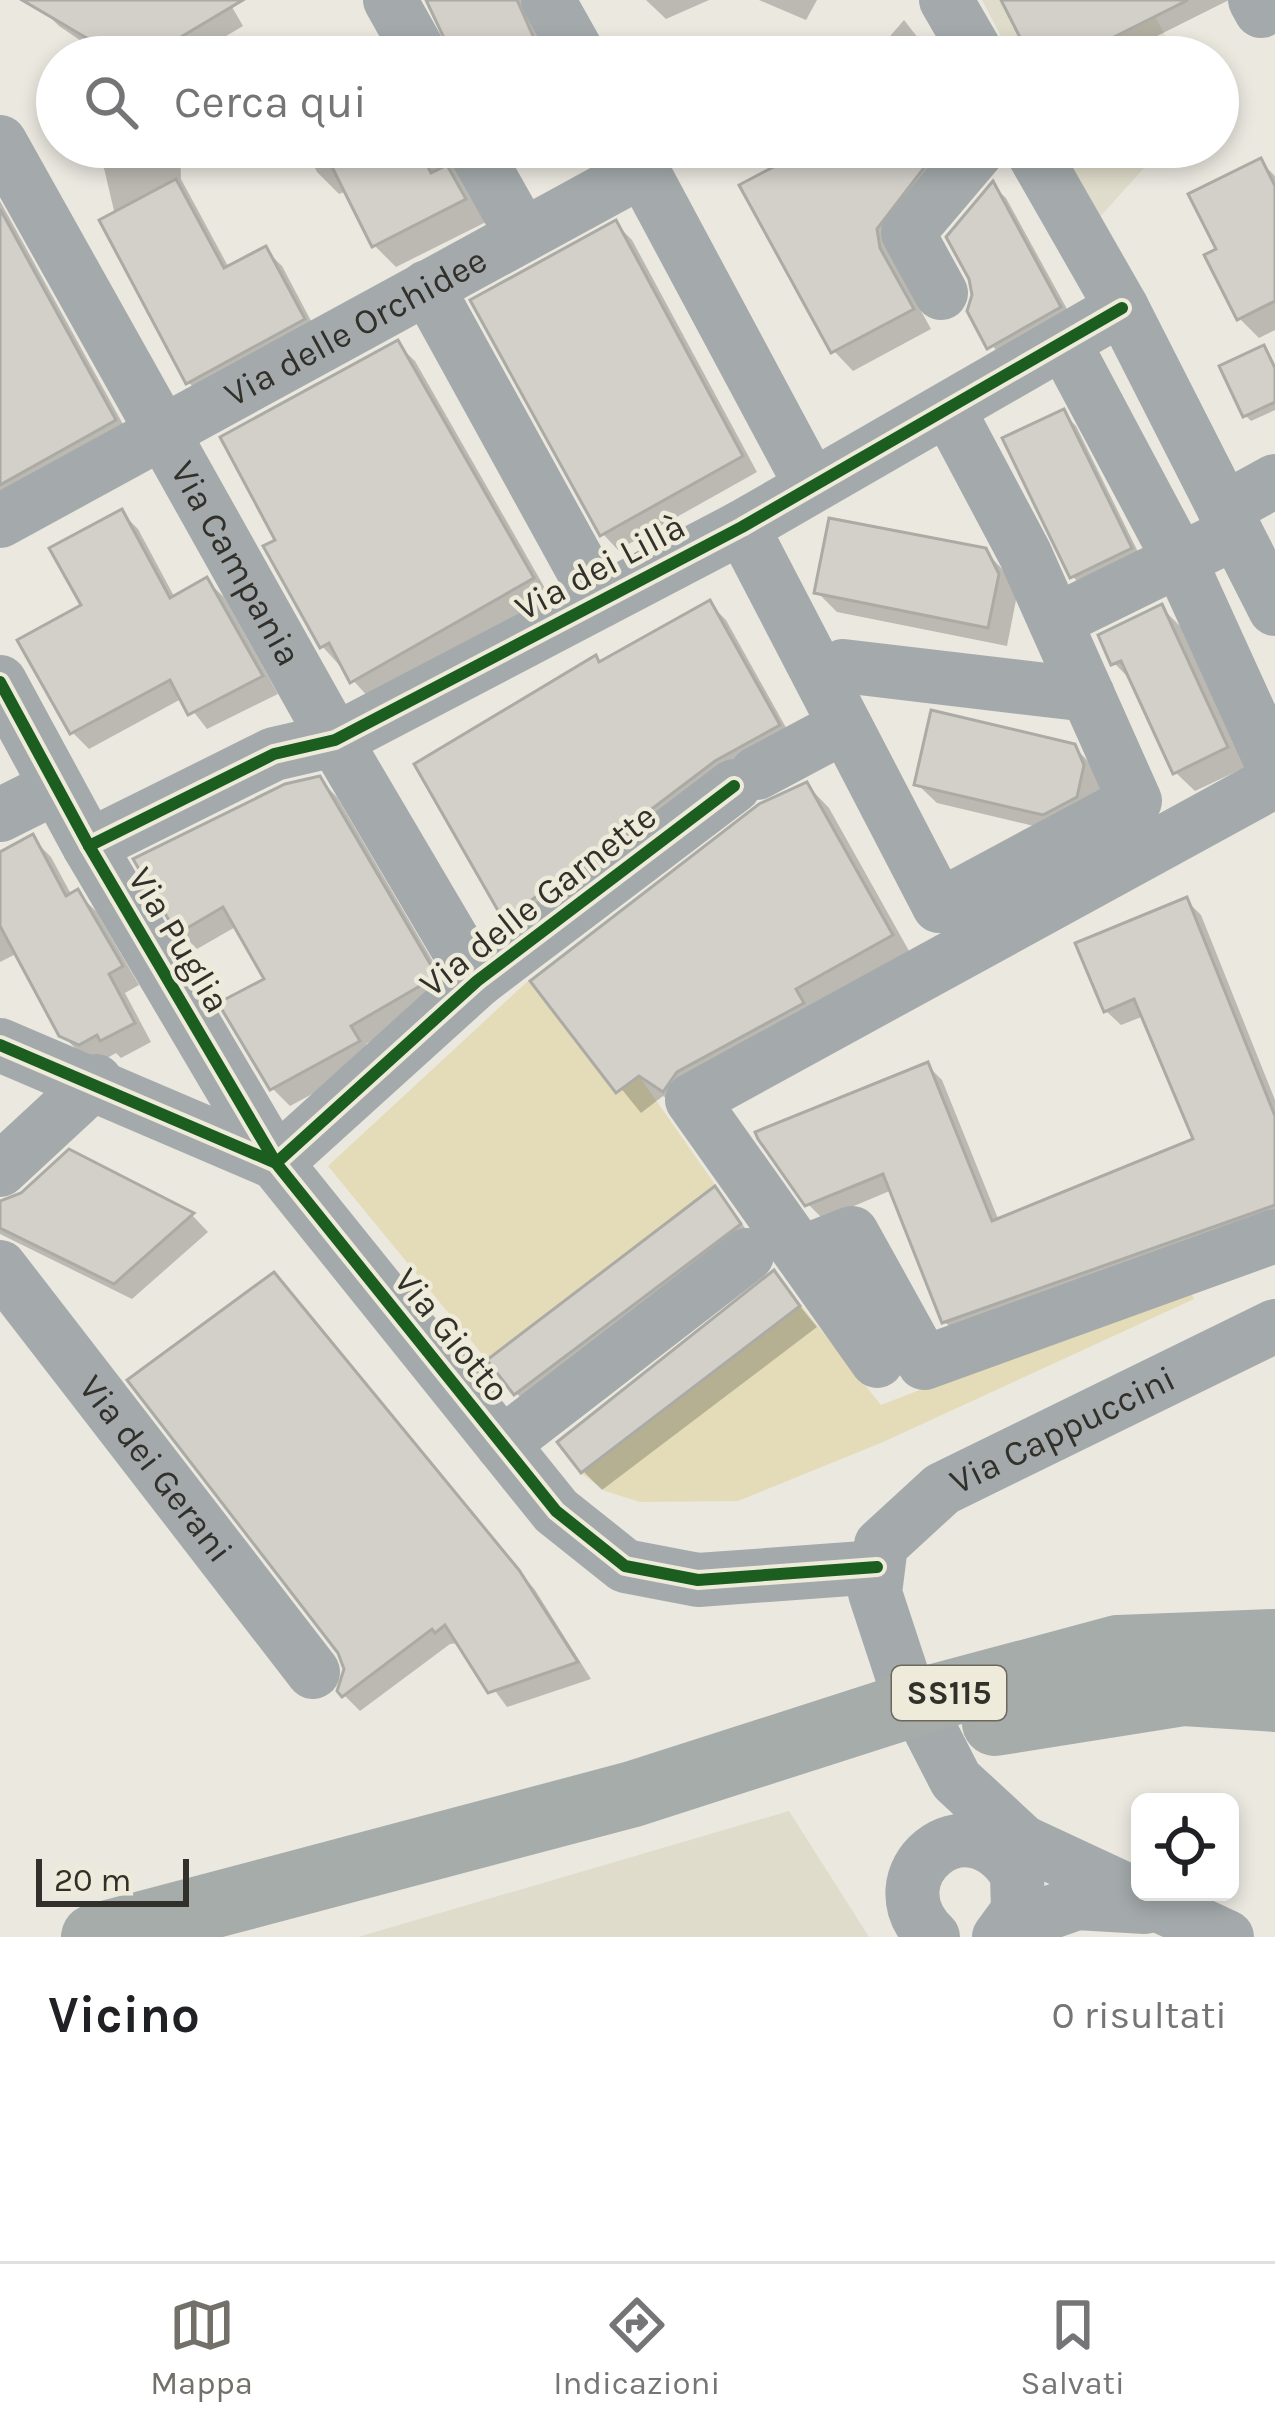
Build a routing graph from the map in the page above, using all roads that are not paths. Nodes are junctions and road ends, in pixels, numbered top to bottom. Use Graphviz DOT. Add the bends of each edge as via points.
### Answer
graph roads {
  1 [pos="390,0"];
  2 [pos="548,0"];
  3 [pos="946,0"];
  4 [pos="410,36"];
  5 [pos="568,36"];
  6 [pos="967,36"];
  7 [pos="0,142"];
  8 [pos="484,168"];
  9 [pos="622,168"];
  10 [pos="642,168"];
  11 [pos="963,168"];
  12 [pos="1042,168"];
  13 [pos="522,234"];
  14 [pos="428,287"];
  15 [pos="941,293"];
  16 [pos="1122,308"];
  17 [pos="1064,343"];
  18 [pos="949,411"];
  19 [pos="162,432"];
  20 [pos="1275,481"];
  21 [pos="811,484"];
  22 [pos="0,521"];
  23 [pos="1230,521"];
  24 [pos="742,527"];
  25 [pos="1179,559"];
  26 [pos="600,601"];
  27 [pos="1275,609"];
  28 [pos="1055,621"];
  29 [pos="843,666"];
  30 [pos="0,682"];
  31 [pos="1088,695"];
  32 [pos="845,726"];
  33 [pos="335,740"];
  34 [pos="1275,770"];
  35 [pos="1275,781"];
  36 [pos="56,787"];
  37 [pos="0,815"];
  38 [pos="89,846"];
  39 [pos="477,981"];
  40 [pos="0,1045"];
  41 [pos="96,1082"];
  42 [pos="276,1163"];
  43 [pos="0,1170"];
  44 [pos="1275,1236"];
  45 [pos="801,1253"];
  46 [pos="747,1256"];
  47 [pos="0,1267"];
  48 [pos="1275,1326"];
  49 [pos="878,1361"];
  50 [pos="502,1444"];
  51 [pos="877,1567"];
  52 [pos="1275,1604"];
  53 [pos="1275,1642"];
  54 [pos="1118,1648"];
  55 [pos="313,1672"];
  56 [pos="1275,1699"];
  57 [pos="956,1780"];
  58 [pos="632,1794"];
  59 [pos="1040,1897"];
  60 [pos="94,1937"];
  61 [pos="933,1937"];
  62 [pos="1227,1937"];
  1 -- 4 [label="street"];
  2 -- 5 [label="street"];
  3 -- 6 [label="street"];
  7 -- 19 [label="street, Via Campania"];
  8 -- 13 [label="street, Via delle Orchidee"];
  9 -- 13 [label="street, Via delle Orchidee"];
  10 -- 21 [label="street"];
  11 -- 15 [label="street" via="908,232"];
  12 -- 16 [label="street"];
  13 -- 14 [label="street, Via delle Orchidee"];
  14 -- 19 [label="street, Via delle Orchidee"];
  14 -- 26 [label="street, Via dei Lillà"];
  16 -- 17 [label="street, Via dei Lillà"];
  16 -- 23 [label="street"];
  17 -- 18 [label="street, Via dei Lillà"];
  17 -- 25 [label="street"];
  18 -- 21 [label="street, Via dei Lillà"];
  18 -- 28 [label="street"];
  19 -- 22 [label="street, Via delle Orchidee"];
  19 -- 33 [label="street, Via Campania"];
  20 -- 23 [label="street"];
  21 -- 24 [label="street, Via dei Lillà"];
  23 -- 25 [label="street"];
  23 -- 27 [label="street"];
  24 -- 26 [label="street, Via dei Lillà"];
  24 -- 32 [label="street"];
  25 -- 28 [label="street"];
  25 -- 34 [label="street"];
  26 -- 33 [label="street, Via dei Lillà"];
  28 -- 31 [label="street"];
  29 -- 31 [label="street"];
  30 -- 36 [label="street, Via Puglia"];
  31 -- 32 [label="street" via="1135,801 939,906"];
  32 -- 39 [label="street, Via delle Garnette" via="746,780"];
  33 -- 38 [label="street, Via dei Lillà" via="274,754"];
  33 -- 39 [label="street, Via Campania"];
  35 -- 45 [label="street" via="692,1100"];
  36 -- 37 [label="street"];
  36 -- 38 [label="street, Via Puglia"];
  38 -- 42 [label="street, Via Puglia"];
  39 -- 42 [label="street, Via delle Garnette"];
  40 -- 41 [label="street, Via Giotto"];
  41 -- 42 [label="street, Via Giotto"];
  41 -- 43 [label="street"];
  42 -- 50 [label="street, Via Giotto"];
  44 -- 45 [label="street" via="923,1363 852,1233"];
  45 -- 49 [label="street"];
  46 -- 50 [label="street"];
  47 -- 55 [label="street, Via dei Gerani"];
  48 -- 51 [label="street, Via Cappuccini" via="942,1489 881,1545"];
  50 -- 51 [label="street, Via Giotto" via="556,1511 625,1566 698,1580"];
  51 -- 57 [label="street" via="874,1593 902,1676"];
  52 -- 54 [label="main road"];
  53 -- 54 [label="main road, SS115"];
  54 -- 58 [label="main road, SS115"];
  56 -- 58 [label="main road, SS115" via="1184,1693 1100,1702"];
  57 -- 59 [label="street"];
  57 -- 59 [label="street" via="953,1818"];
  58 -- 60 [label="main road, SS115"];
  59 -- 61 [label="street" via="924,1860 911,1895"];
  59 -- 62 [label="street"];
}
